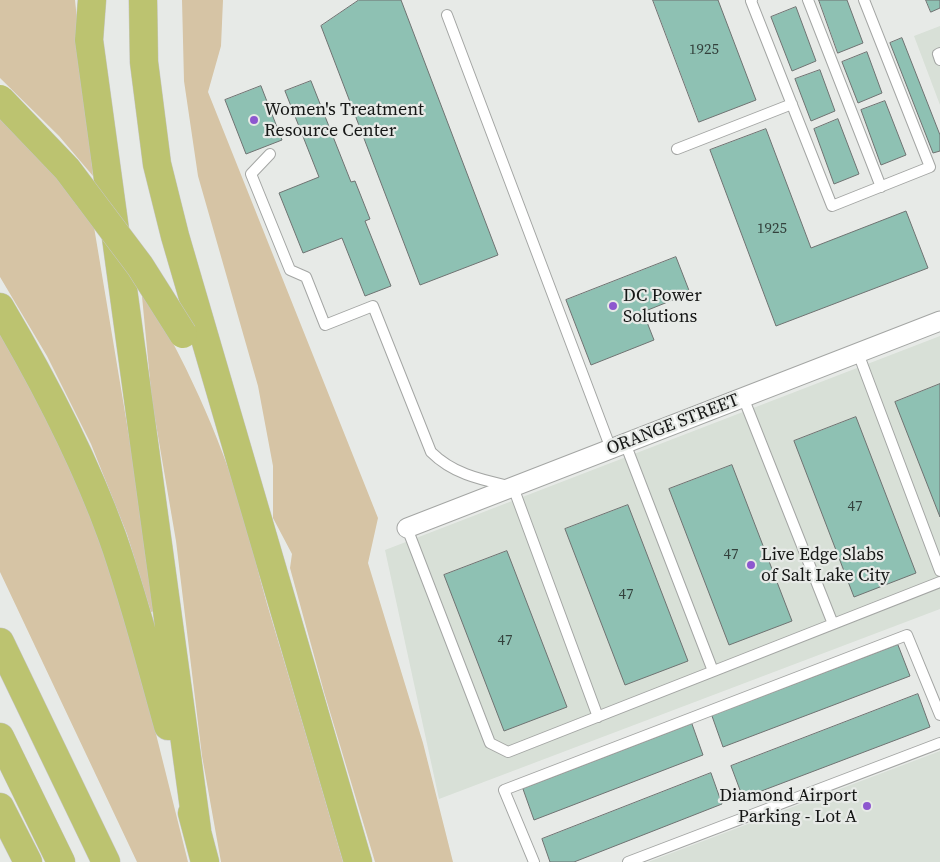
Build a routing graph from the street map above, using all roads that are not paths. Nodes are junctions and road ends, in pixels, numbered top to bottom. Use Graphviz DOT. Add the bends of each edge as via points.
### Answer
graph roads {
  1 [pos="92,0"];
  2 [pos="143,0"];
  3 [pos="752,0"];
  4 [pos="808,0"];
  5 [pos="864,0"];
  6 [pos="447,15"];
  7 [pos="940,53"];
  8 [pos="940,60"];
  9 [pos="0,98"];
  10 [pos="792,104"];
  11 [pos="677,149"];
  12 [pos="270,154"];
  13 [pos="880,187"];
  14 [pos="0,307"];
  15 [pos="940,321"];
  16 [pos="858,353"];
  17 [pos="743,398"];
  18 [pos="618,446"];
  19 [pos="513,487"];
  20 [pos="255,511"];
  21 [pos="407,528"];
  22 [pos="940,571"];
  23 [pos="940,582"];
  24 [pos="833,624"];
  25 [pos="0,642"];
  26 [pos="713,671"];
  27 [pos="940,715"];
  28 [pos="598,716"];
  29 [pos="0,737"];
  30 [pos="940,743"];
  31 [pos="0,807"];
  32 [pos="197,830"];
  33 [pos="28,862"];
  34 [pos="61,862"];
  35 [pos="106,862"];
  36 [pos="205,862"];
  37 [pos="358,862"];
  38 [pos="534,862"];
  39 [pos="628,862"];
  1 -- 32 [label="highway" via="89,40"];
  2 -- 20 [label="highway" via="144,62 157,164"];
  3 -- 10 [label="lane"];
  4 -- 13 [label="lane"];
  5 -- 13 [label="lane" via="930,167"];
  6 -- 18 [label="lane"];
  7 -- 8 [label="lane"];
  9 -- 20 [label="highway, bridge" via="67,169 140,266 183,334 210,391"];
  10 -- 11 [label="lane"];
  10 -- 13 [label="lane" via="832,206"];
  12 -- 19 [label="lane" via="251,174 290,270 306,277 325,325 373,306 431,452 441,462 466,475"];
  14 -- 32 [label="highway" via="34,365 78,454 111,535"];
  15 -- 16 [label="street, ORANGE STREET"];
  16 -- 17 [label="street, ORANGE STREET"];
  16 -- 22 [label="lane"];
  17 -- 18 [label="street, ORANGE STREET"];
  17 -- 24 [label="lane"];
  18 -- 19 [label="street, ORANGE STREET"];
  18 -- 26 [label="lane"];
  19 -- 21 [label="street, ORANGE STREET"];
  19 -- 28 [label="lane"];
  20 -- 37 [label="highway"];
  21 -- 28 [label="lane" via="490,743 508,752"];
  23 -- 24 [label="lane"];
  24 -- 26 [label="lane"];
  25 -- 35 [label="highway"];
  26 -- 28 [label="lane"];
  27 -- 38 [label="lane" via="907,635 504,790"];
  29 -- 34 [label="highway"];
  30 -- 39 [label="lane"];
  31 -- 33 [label="highway"];
  32 -- 36 [label="highway"];
}
